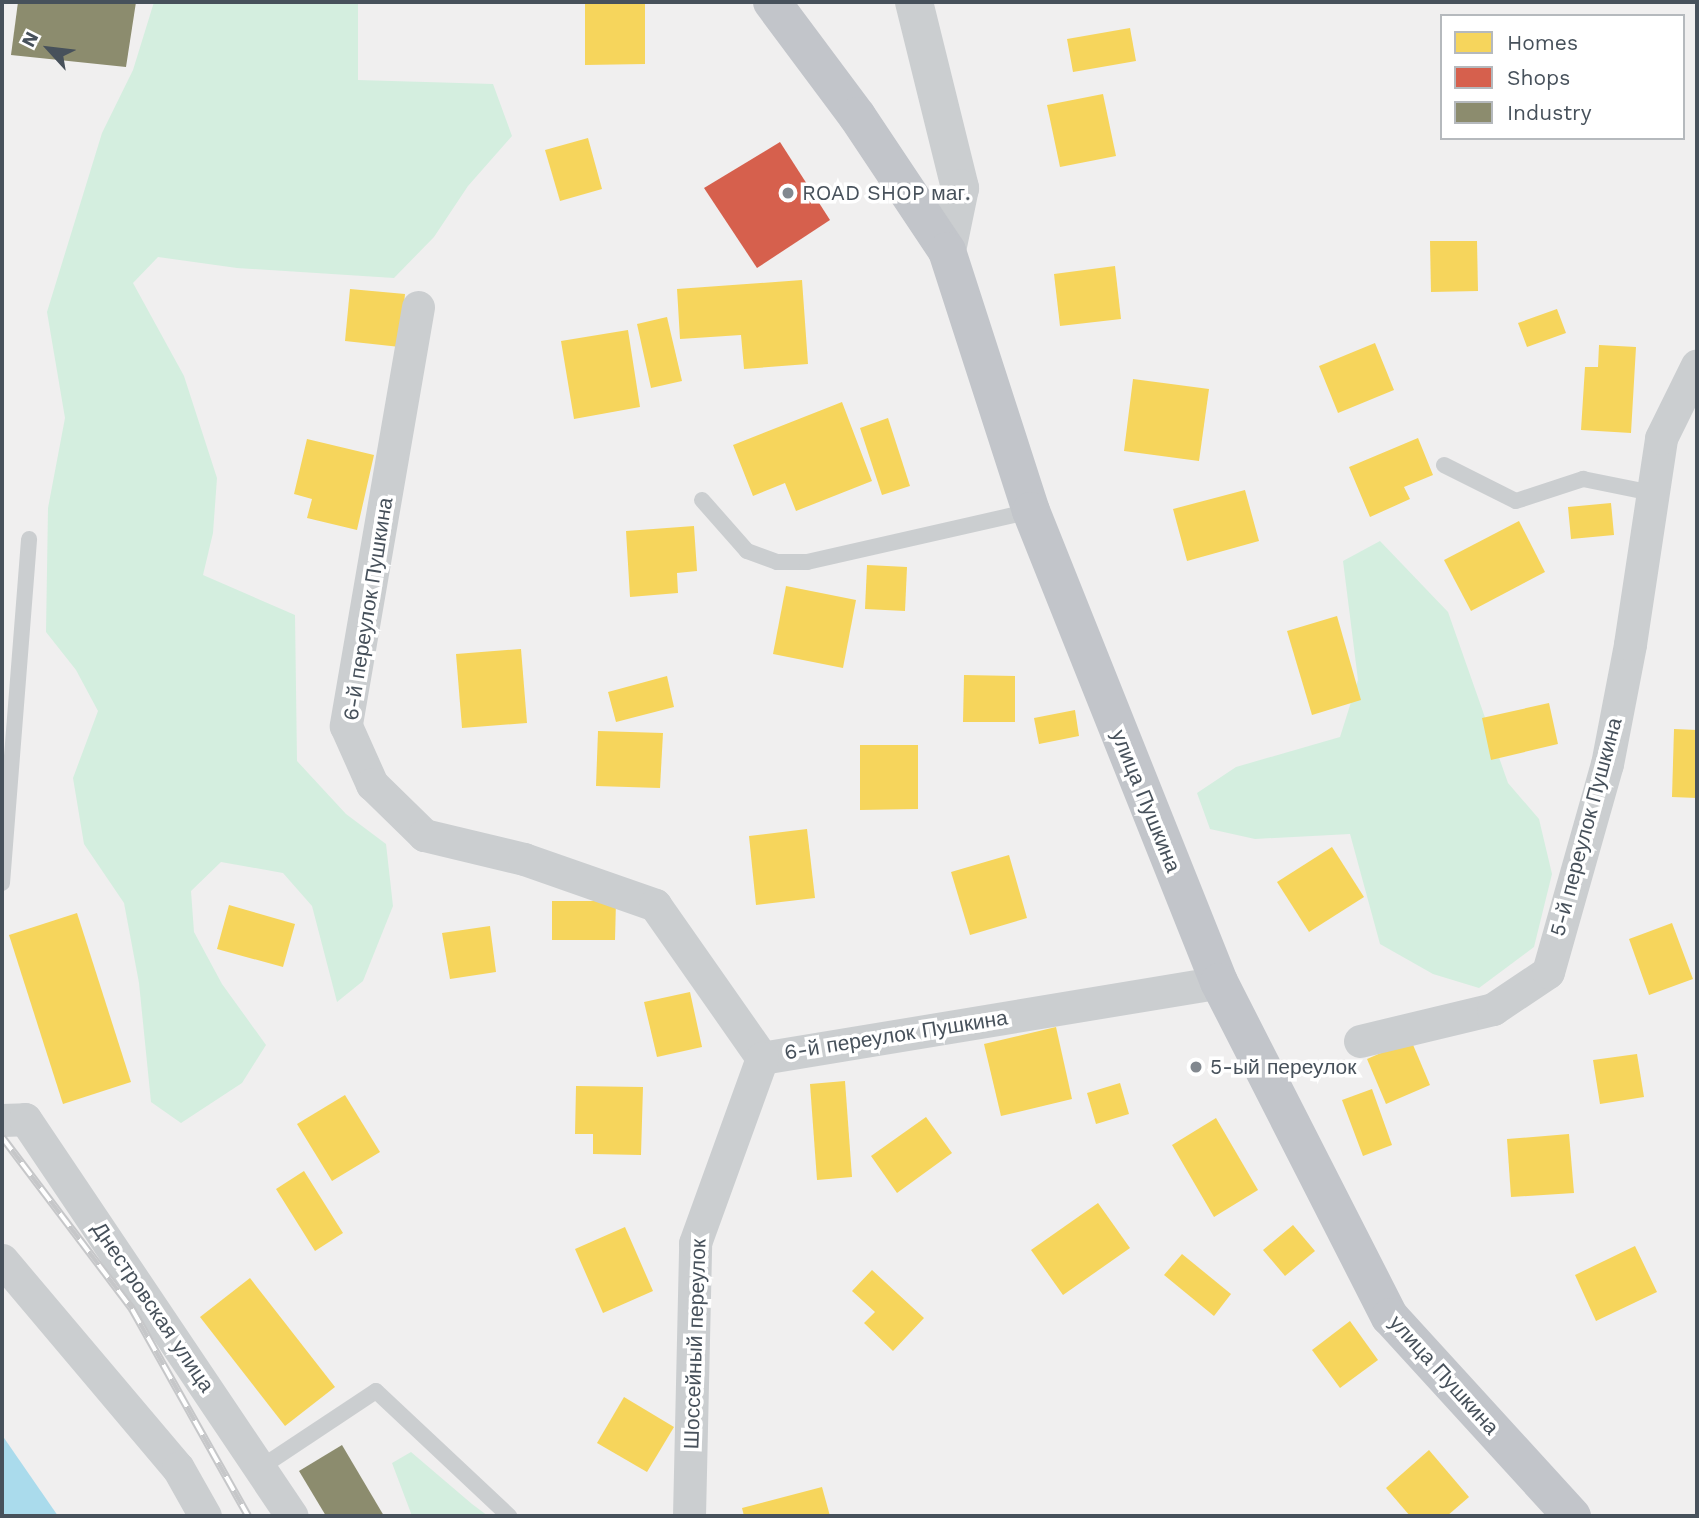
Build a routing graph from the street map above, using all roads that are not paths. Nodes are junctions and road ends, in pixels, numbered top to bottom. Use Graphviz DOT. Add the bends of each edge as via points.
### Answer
graph roads {
  1 [pos="772,2"];
  2 [pos="914,2"];
  3 [pos="947,251"];
  4 [pos="418,307"];
  5 [pos="1697,365"];
  6 [pos="1444,465"];
  7 [pos="1652,493"];
  8 [pos="702,500"];
  9 [pos="1031,511"];
  10 [pos="29,539"];
  11 [pos="2,883"];
  12 [pos="1219,982"];
  13 [pos="1360,1041"];
  14 [pos="762,1058"];
  15 [pos="2,1121"];
  16 [pos="2,1260"];
  17 [pos="260,1468"];
  18 [pos="205,1516"];
  19 [pos="292,1516"];
  20 [pos="509,1516"];
  21 [pos="689,1516"];
  22 [pos="1572,1516"];
  1 -- 3 [label="highway" via="857,116"];
  2 -- 3 [label="street, улица Пушкина" via="960,188"];
  3 -- 9 [label="highway, улица Пушкина"];
  4 -- 14 [label="street, 6-й переулок Пушкина" via="346,726 372,784 424,835 524,859 655,905"];
  5 -- 7 [label="street, 5-й переулок Пушкина" via="1661,438"];
  6 -- 7 [label="lane" via="1516,501 1583,479"];
  7 -- 13 [label="street, 5-й переулок Пушкина" via="1607,765 1548,972 1493,1009"];
  8 -- 9 [label="lane" via="747,551 778,562 807,562"];
  9 -- 12 [label="highway, улица Пушкина"];
  10 -- 11 [label="lane"];
  12 -- 14 [label="street, 6-й переулок Пушкина"];
  12 -- 22 [label="highway, улица Пушкина" via="1390,1317"];
  14 -- 21 [label="street, Шоссейный переулок" via="695,1243"];
  15 -- 17 [label="street, Днестровская улица" via="25,1119"];
  16 -- 18 [label="street" via="178,1468"];
  17 -- 19 [label="street, Днестровская улица"];
  17 -- 20 [label="lane" via="376,1391"];
}
